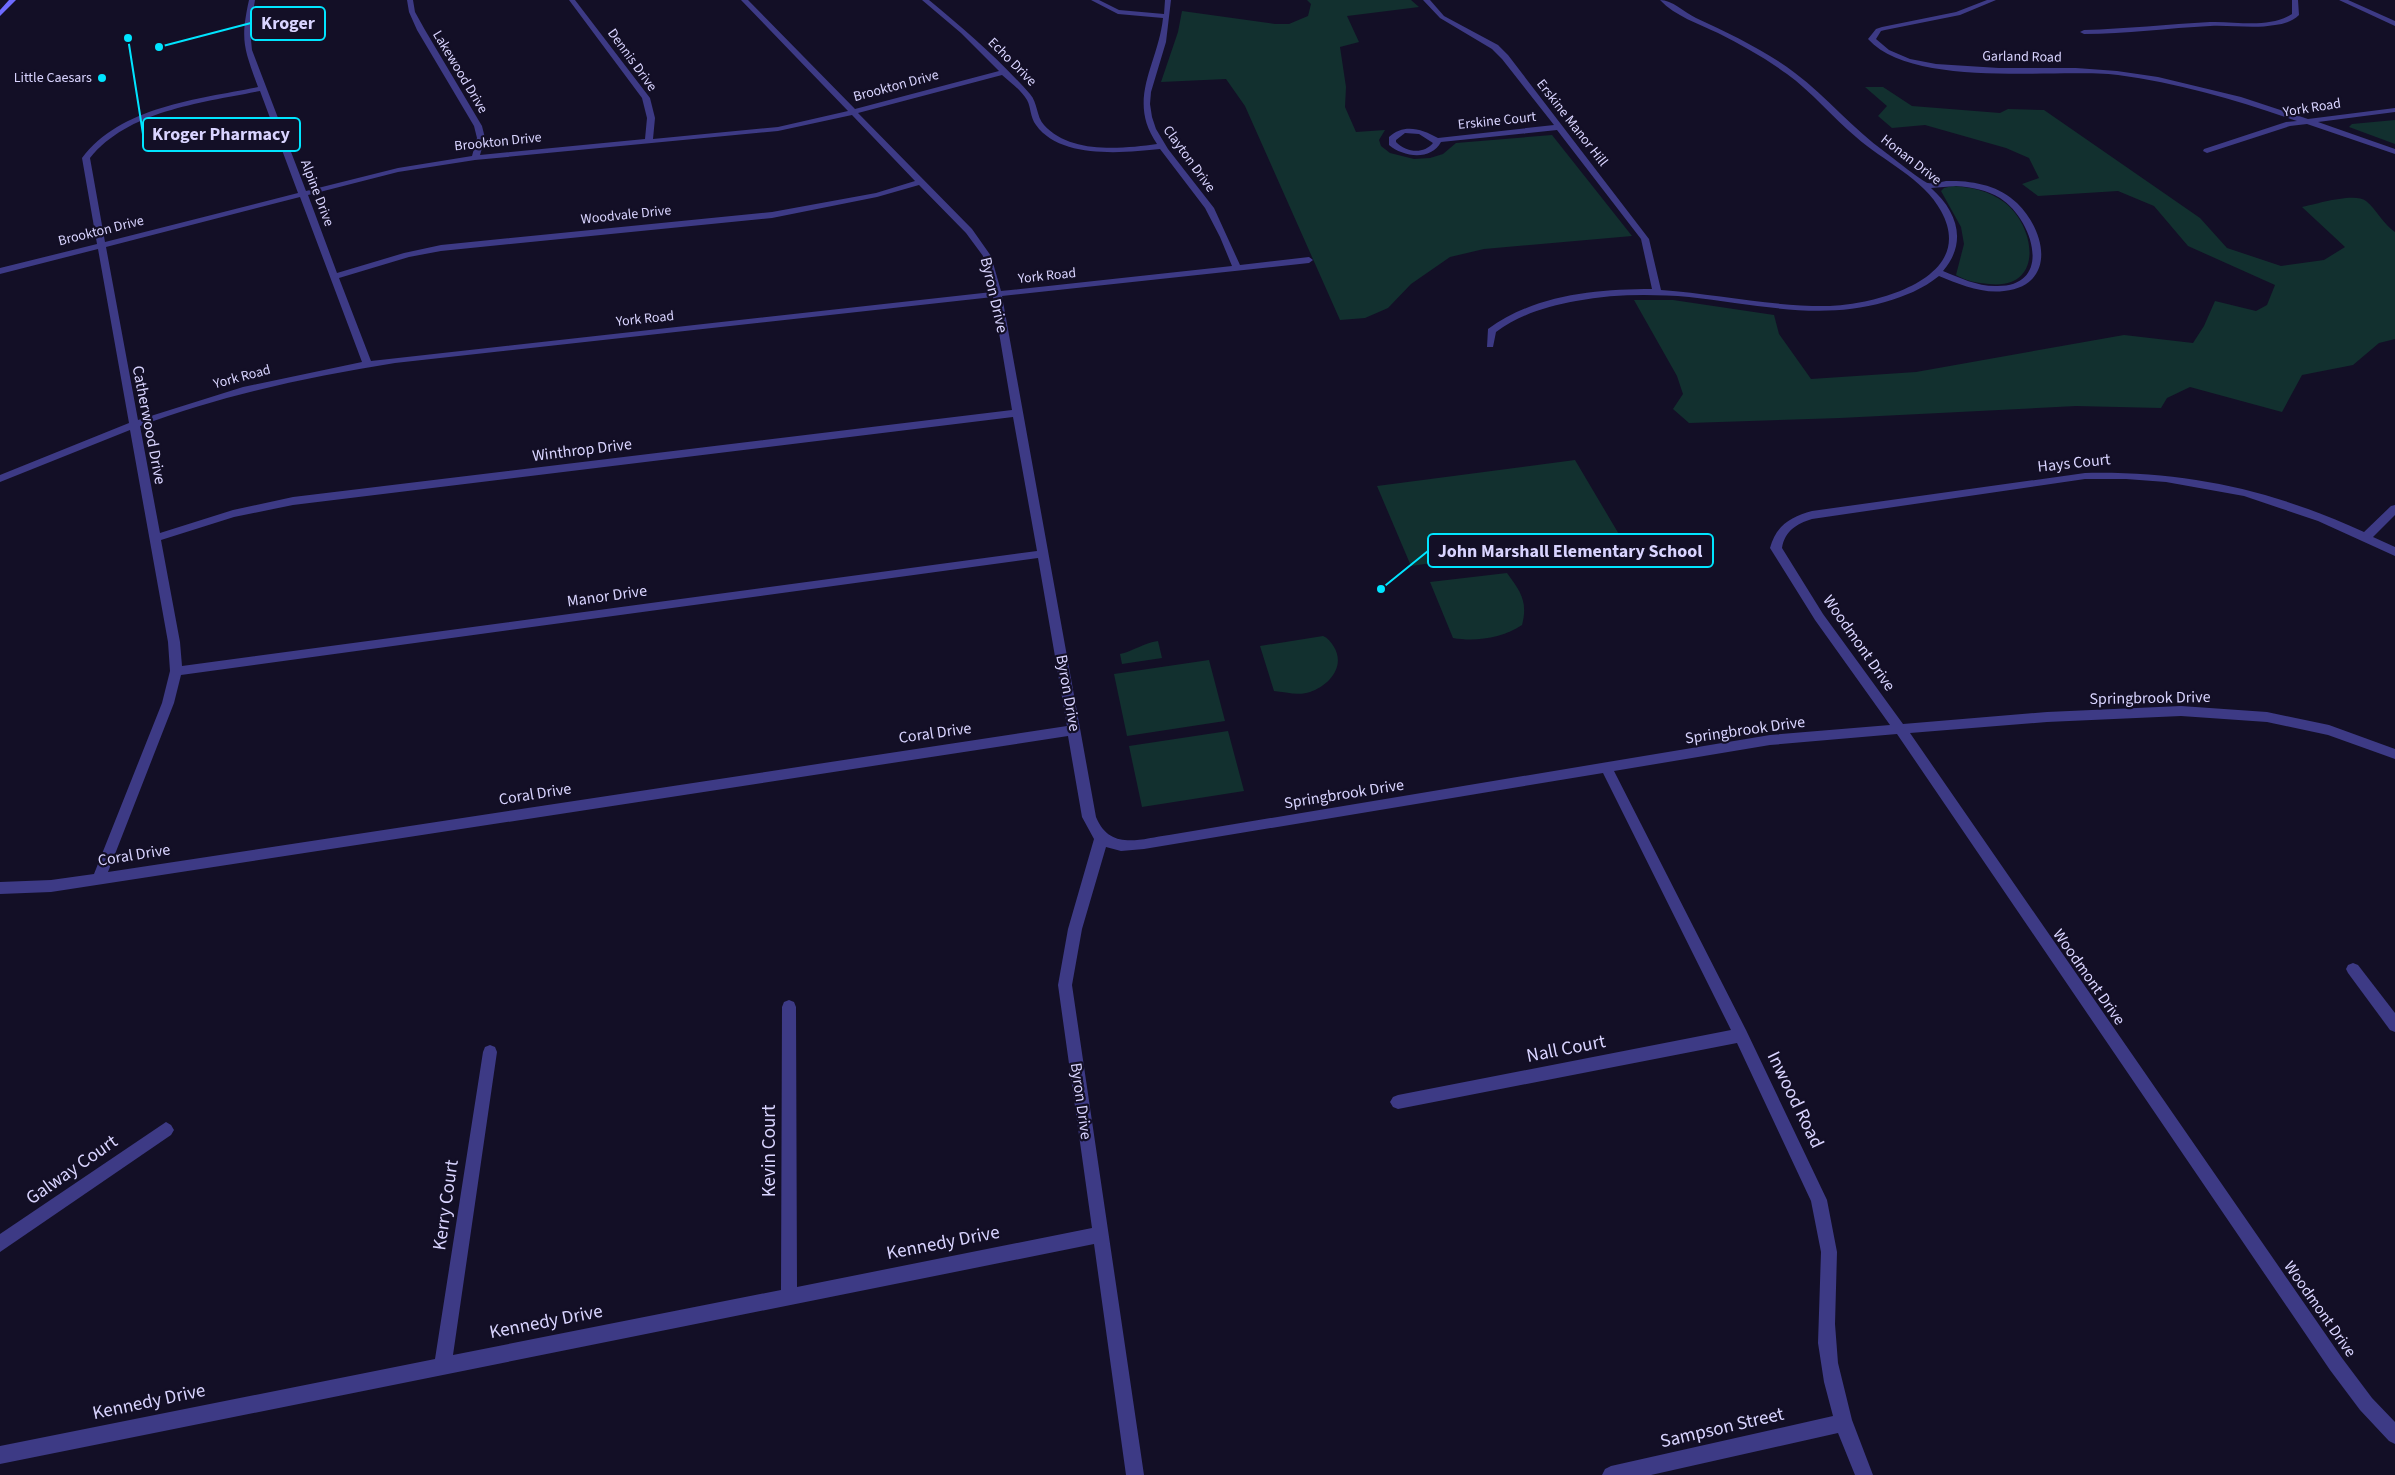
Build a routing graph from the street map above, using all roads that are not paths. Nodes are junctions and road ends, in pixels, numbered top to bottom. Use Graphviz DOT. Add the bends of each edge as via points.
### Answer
graph roads {
  1 [pos="13,0"];
  2 [pos="252,0"];
  3 [pos="410,0"];
  4 [pos="572,0"];
  5 [pos="744,0"];
  6 [pos="925,0"];
  7 [pos="1094,0"];
  8 [pos="1168,0"];
  9 [pos="1426,0"];
  10 [pos="1663,0"];
  11 [pos="1992,0"];
  12 [pos="2295,0"];
  13 [pos="2342,0"];
  14 [pos="0,14"];
  15 [pos="1167,16"];
  16 [pos="2395,24"];
  17 [pos="2084,32"];
  18 [pos="1004,72"];
  19 [pos="262,88"];
  20 [pos="2395,110"];
  21 [pos="853,112"];
  22 [pos="2303,121"];
  23 [pos="1560,127"];
  24 [pos="1437,140"];
  25 [pos="649,142"];
  26 [pos="1161,146"];
  27 [pos="2207,150"];
  28 [pos="2395,152"];
  29 [pos="475,158"];
  30 [pos="920,182"];
  31 [pos="1926,186"];
  32 [pos="303,194"];
  33 [pos="101,245"];
  34 [pos="1309,260"];
  35 [pos="1237,268"];
  36 [pos="0,271"];
  37 [pos="1938,272"];
  38 [pos="335,276"];
  39 [pos="1657,292"];
  40 [pos="997,295"];
  41 [pos="1490,345"];
  42 [pos="368,365"];
  43 [pos="1017,412"];
  44 [pos="133,425"];
  45 [pos="0,480"];
  46 [pos="2395,509"];
  47 [pos="1782,530"];
  48 [pos="2366,537"];
  49 [pos="155,538"];
  50 [pos="2395,552"];
  51 [pos="1042,554"];
  52 [pos="176,671"];
  53 [pos="1074,730"];
  54 [pos="1900,730"];
  55 [pos="2395,754"];
  56 [pos="1606,767"];
  57 [pos="1101,839"];
  58 [pos="99,878"];
  59 [pos="0,888"];
  60 [pos="2353,969"];
  61 [pos="789,1007"];
  62 [pos="2395,1026"];
  63 [pos="1742,1035"];
  64 [pos="490,1052"];
  65 [pos="1398,1102"];
  66 [pos="166,1130"];
  67 [pos="1101,1234"];
  68 [pos="0,1244"];
  69 [pos="789,1296"];
  70 [pos="443,1364"];
  71 [pos="1843,1423"];
  72 [pos="2395,1435"];
  73 [pos="0,1455"];
  74 [pos="1135,1475"];
  75 [pos="1611,1475"];
  76 [pos="1864,1475"];
  1 -- 14 [label="main road"];
  2 -- 19 [label="street, Alpine Drive" via="246,39"];
  3 -- 29 [label="street, Lakewood Drive" via="421,30 480,132"];
  4 -- 25 [label="street, Dennis Drive" via="646,98 651,118"];
  5 -- 21 [label="street, Byron Drive"];
  6 -- 18 [label="street, Echo Drive"];
  7 -- 15 [label="street" via="1106,8 1124,13"];
  8 -- 15 [label="street, Clayton Drive"];
  9 -- 23 [label="street, Erskine Manor Hill" via="1442,17 1490,44 1506,57"];
  10 -- 31 [label="street, Honan Drive" via="1781,67 1861,138"];
  11 -- 22 [label="street, Garland Road" via="1958,14 1884,28 1878,30 1872,39 1884,52 1914,62 1998,70 2080,70 2124,75 2196,88"];
  12 -- 17 [label="street" via="2296,15 2279,23"];
  13 -- 16 [label="street"];
  15 -- 26 [label="street, Clayton Drive" via="1146,103 1150,125"];
  18 -- 21 [label="street, Brookton Drive"];
  18 -- 26 [label="street, Echo Drive" via="1033,102 1039,124 1060,140 1110,151"];
  19 -- 32 [label="street, Alpine Drive"];
  19 -- 33 [label="street, Catherwood Drive" via="145,117 114,131 93,146 86,165"];
  20 -- 22 [label="street, York Road"];
  21 -- 25 [label="street, Brookton Drive" via="778,129"];
  21 -- 30 [label="street, Byron Drive"];
  22 -- 27 [label="street, York Road"];
  22 -- 28 [label="street"];
  23 -- 24 [label="street, Erskine Court"];
  23 -- 39 [label="street, Erskine Manor Hill" via="1645,238"];
  24 -- 24 [label="street" via="1429,134 1412,131 1398,133 1392,139 1396,147 1414,153 1435,148"];
  25 -- 29 [label="street, Brookton Drive"];
  26 -- 35 [label="street, Clayton Drive" via="1214,216"];
  29 -- 32 [label="street, Brookton Drive" via="398,170"];
  30 -- 38 [label="street, Woodvale Drive" via="862,198 772,215 441,248"];
  30 -- 40 [label="street, Byron Drive" via="978,242 987,256"];
  31 -- 37 [label="street, Honan Drive" via="1943,206 1952,228 1951,252"];
  31 -- 37 [label="street" via="1963,184 2003,196 2023,214 2033,231 2038,250 2037,262 2029,278 2015,287 1992,289 1975,286"];
  32 -- 33 [label="street, Brookton Drive"];
  32 -- 38 [label="street, Alpine Drive"];
  33 -- 36 [label="street, Brookton Drive"];
  33 -- 44 [label="street, Catherwood Drive"];
  34 -- 35 [label="street, York Road"];
  35 -- 40 [label="street, York Road"];
  37 -- 39 [label="street, Honan Drive" via="1913,289 1884,300 1829,308 1789,308"];
  38 -- 42 [label="street, Alpine Drive"];
  39 -- 41 [label="street, Honan Drive" via="1586,295 1552,303 1499,324 1491,331"];
  40 -- 42 [label="street, York Road"];
  40 -- 43 [label="street, Byron Drive"];
  42 -- 44 [label="street, York Road" via="245,390"];
  43 -- 49 [label="street, Winthrop Drive" via="293,501 233,514"];
  43 -- 51 [label="street, Byron Drive"];
  44 -- 45 [label="street, York Road"];
  44 -- 49 [label="street, Catherwood Drive"];
  46 -- 48 [label="street"];
  47 -- 48 [label="street, Hays Court" via="1798,519 1812,515 2085,476 2125,475 2199,482 2256,496 2303,510"];
  47 -- 54 [label="street, Woodmont Drive" via="1776,548 1780,557"];
  48 -- 50 [label="street, Hays Court"];
  49 -- 52 [label="street, Catherwood Drive" via="174,642"];
  51 -- 52 [label="street, Manor Drive"];
  51 -- 53 [label="street, Byron Drive"];
  52 -- 58 [label="street, Catherwood Drive" via="168,703"];
  53 -- 57 [label="street, Byron Drive" via="1089,817"];
  53 -- 58 [label="street, Coral Drive"];
  54 -- 55 [label="street, Springbrook Drive" via="2113,713 2209,712 2311,725"];
  54 -- 56 [label="street, Springbrook Drive" via="1770,740"];
  54 -- 72 [label="street, Woodmont Drive" via="2336,1364"];
  56 -- 57 [label="street, Springbrook Drive" via="1168,840 1120,846"];
  56 -- 63 [label="street, Inwood Road"];
  57 -- 67 [label="street, Byron Drive" via="1070,940 1066,984"];
  58 -- 59 [label="street, Coral Drive" via="51,886"];
  60 -- 62 [label="street"];
  61 -- 69 [label="street, Kevin Court"];
  63 -- 65 [label="street, Nall Court"];
  63 -- 71 [label="street, Inwood Road" via="1819,1200 1826,1226 1829,1260 1826,1326 1834,1389"];
  64 -- 70 [label="street, Kerry Court"];
  66 -- 68 [label="street, Galway Court"];
  67 -- 69 [label="street, Kennedy Drive"];
  67 -- 74 [label="street, Byron Drive"];
  69 -- 70 [label="street, Kennedy Drive"];
  70 -- 73 [label="street, Kennedy Drive"];
  71 -- 75 [label="street, Sampson Street"];
  71 -- 76 [label="street, Inwood Road"];
}
